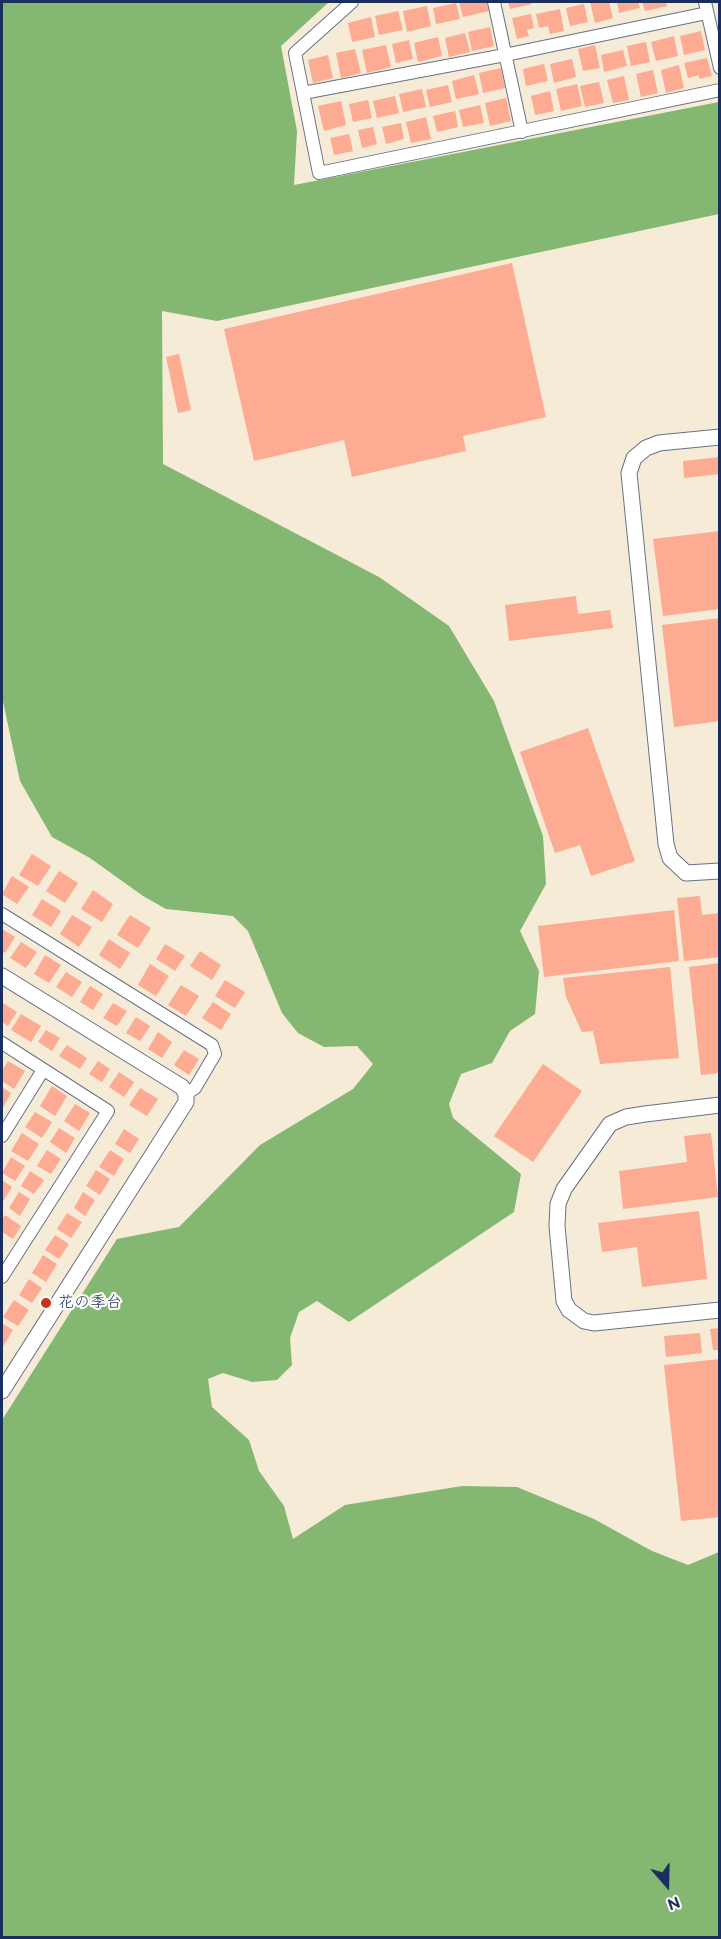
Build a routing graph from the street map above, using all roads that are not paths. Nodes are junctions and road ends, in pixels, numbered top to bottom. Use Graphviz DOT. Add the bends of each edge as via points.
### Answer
graph roads {
  1 [pos="352,2"];
  2 [pos="494,2"];
  3 [pos="706,7"];
  4 [pos="505,55"];
  5 [pos="720,68"];
  6 [pos="720,90"];
  7 [pos="303,93"];
  8 [pos="522,132"];
  9 [pos="720,437"];
  10 [pos="720,871"];
  11 [pos="2,914"];
  12 [pos="2,976"];
  13 [pos="2,1043"];
  14 [pos="43,1070"];
  15 [pos="186,1094"];
  16 [pos="720,1106"];
  17 [pos="2,1136"];
  18 [pos="2,1277"];
  19 [pos="720,1310"];
  20 [pos="2,1391"];
  1 -- 7 [label="street" via="295,53"];
  2 -- 4 [label="street"];
  3 -- 4 [label="street"];
  3 -- 5 [label="street"];
  4 -- 7 [label="street"];
  4 -- 8 [label="street"];
  6 -- 8 [label="street"];
  7 -- 8 [label="street" via="319,173"];
  9 -- 10 [label="street" via="659,443 646,448 634,458 629,473 666,844 670,858 686,873"];
  11 -- 15 [label="street" via="212,1045 215,1054 195,1088"];
  12 -- 15 [label="street" via="182,1087"];
  13 -- 14 [label="street"];
  14 -- 17 [label="street"];
  14 -- 18 [label="street" via="108,1111"];
  15 -- 20 [label="street" via="186,1102"];
  16 -- 19 [label="street" via="626,1117 610,1124 564,1189 558,1204 557,1226 564,1301 569,1311 584,1321"];
}
